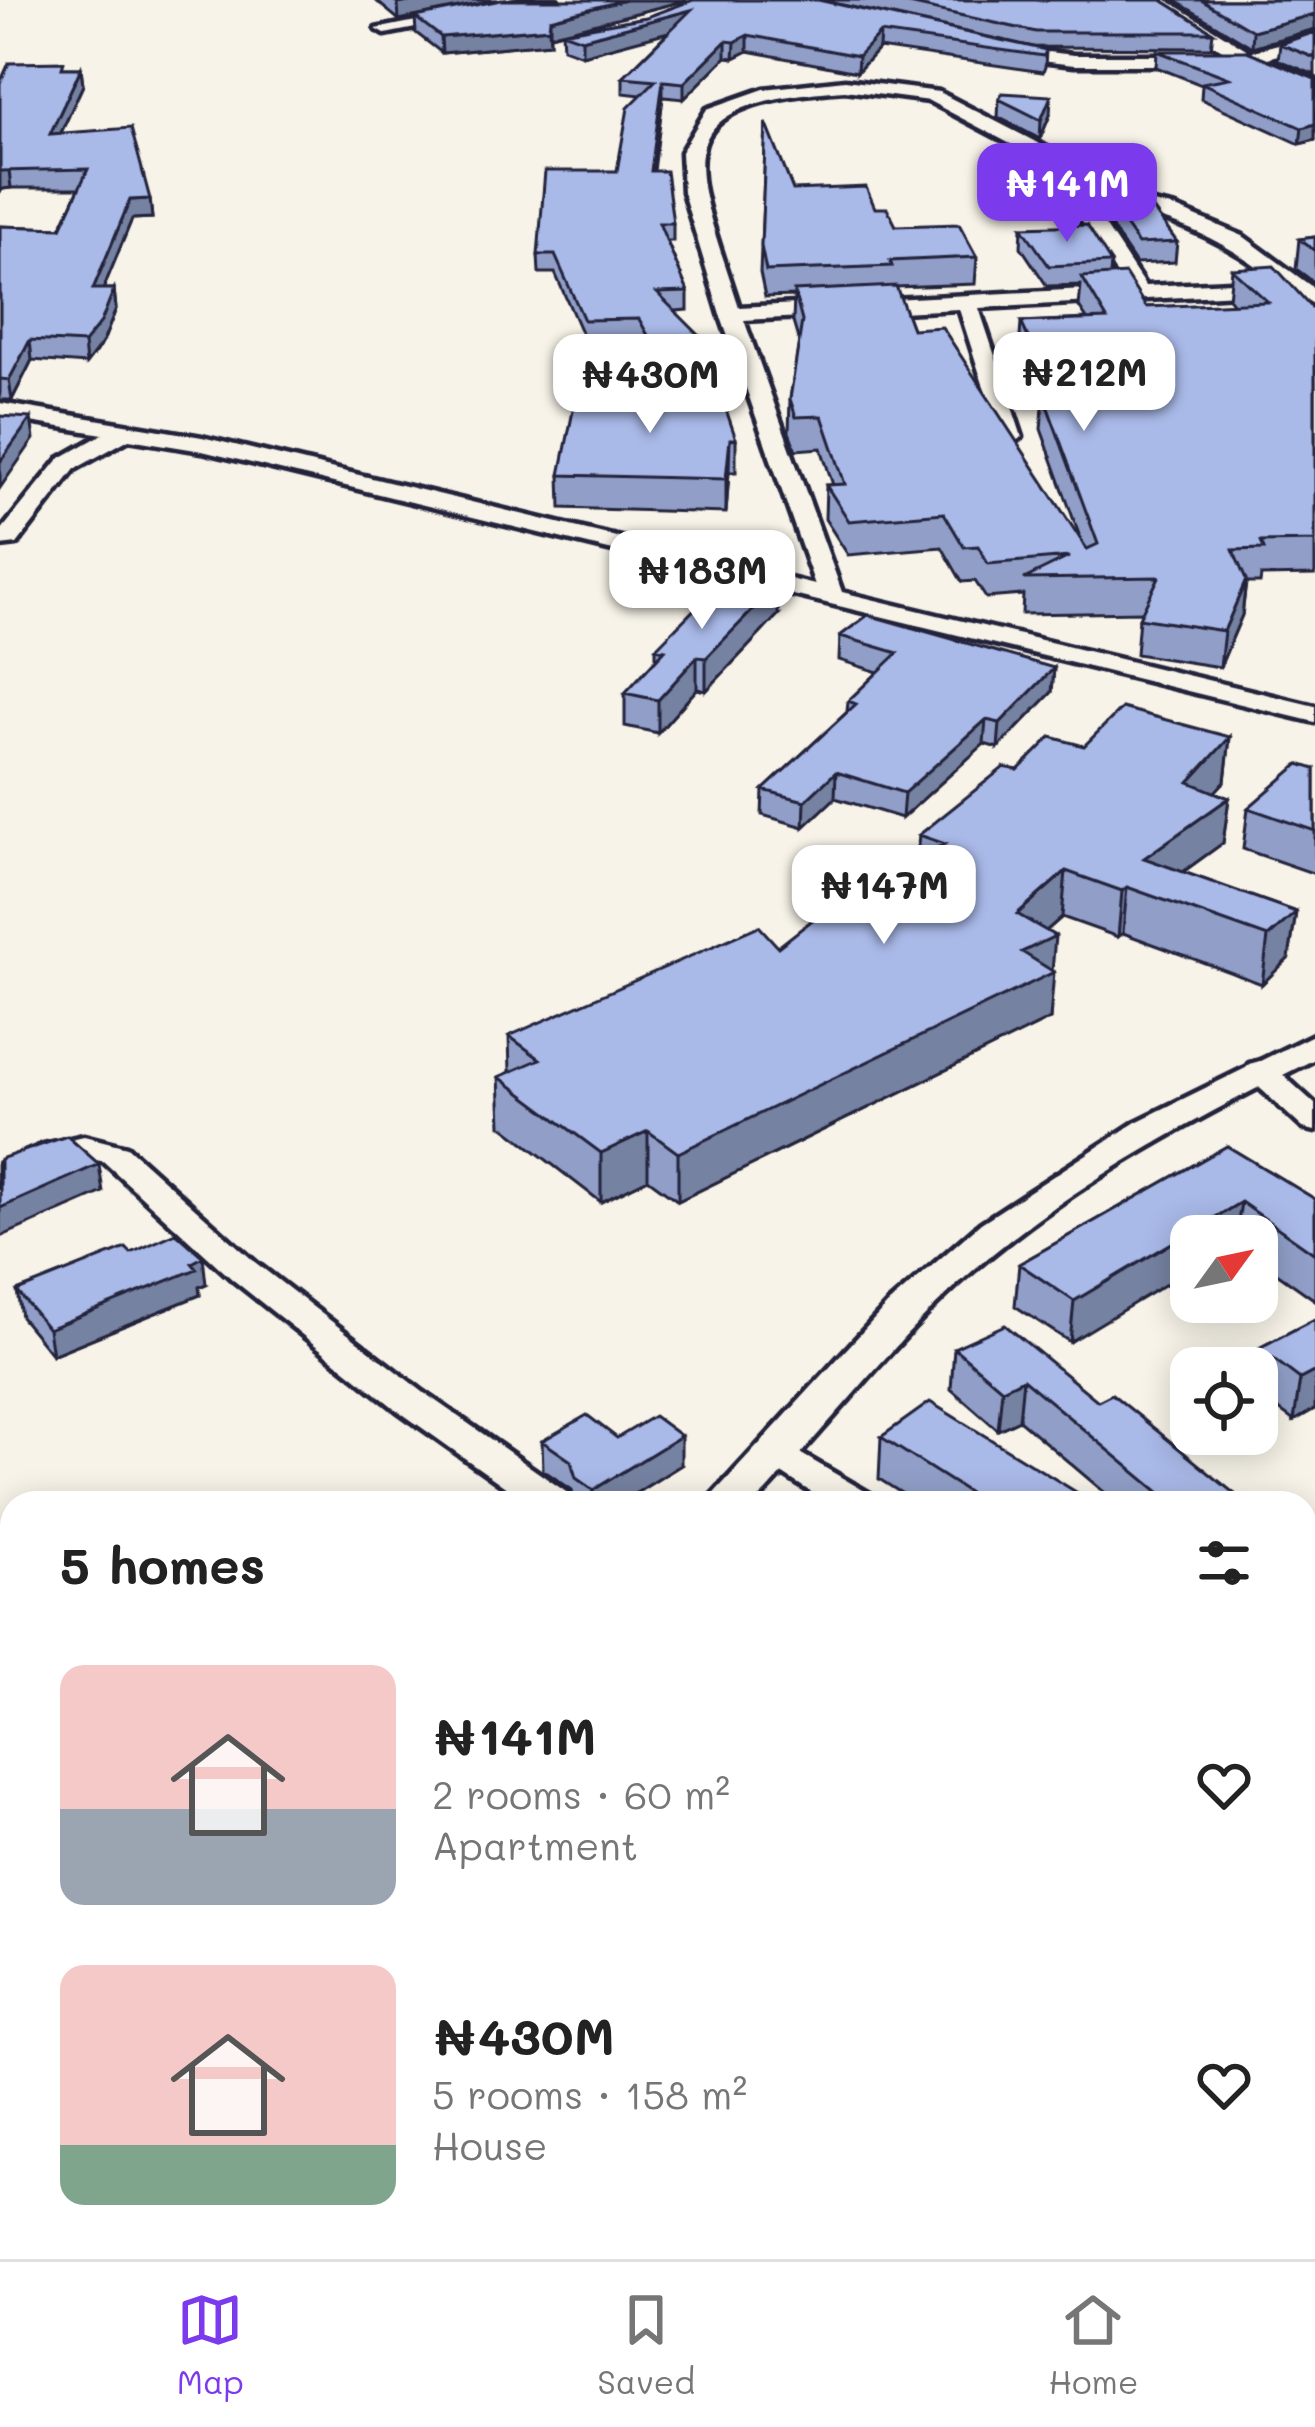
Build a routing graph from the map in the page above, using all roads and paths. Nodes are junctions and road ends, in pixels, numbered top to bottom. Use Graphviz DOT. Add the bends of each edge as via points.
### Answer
graph roads {
  1 [pos="549,0"];
  2 [pos="1165,1"];
  3 [pos="385,28"];
  4 [pos="1315,38"];
  5 [pos="992,50"];
  6 [pos="1249,58"];
  7 [pos="1315,87"];
  8 [pos="1072,191"];
  9 [pos="1295,285"];
  10 [pos="1140,295"];
  11 [pos="1315,299"];
  12 [pos="967,302"];
  13 [pos="730,314"];
  14 [pos="0,410"];
  15 [pos="128,430"];
  16 [pos="1011,437"];
  17 [pos="4,539"];
  18 [pos="0,570"];
  19 [pos="831,595"];
  20 [pos="1315,714"];
  21 [pos="1315,1045"];
  22 [pos="1260,1071"];
  23 [pos="1315,1121"];
  24 [pos="0,1176"];
  25 [pos="778,1454"];
  26 [pos="538,1491"];
  27 [pos="740,1491"];
  28 [pos="837,1491"];
  1 -- 3 [label="street"];
  2 -- 6 [label="street" via="1155,3"];
  4 -- 6 [label="street"];
  5 -- 6 [label="street" via="1074,60"];
  6 -- 7 [label="street"];
  8 -- 9 [label="street" via="1169,212 1236,240"];
  8 -- 10 [label="street"];
  8 -- 13 [label="street" via="1050,157 933,96 845,85 732,104 713,113 690,152 692,191"];
  9 -- 10 [label="street"];
  9 -- 11 [label="street"];
  10 -- 12 [label="street"];
  12 -- 13 [label="street"];
  12 -- 16 [label="street"];
  13 -- 19 [label="street"];
  14 -- 15 [label="street"];
  15 -- 17 [label="street" via="68,464"];
  15 -- 19 [label="street"];
  17 -- 18 [label="street" via="11,551"];
  19 -- 20 [label="street"];
  21 -- 22 [label="street"];
  22 -- 23 [label="street"];
  22 -- 25 [label="street" via="1039,1196 902,1315"];
  24 -- 26 [label="street" via="76,1145 115,1154 244,1271"];
  25 -- 27 [label="street"];
  25 -- 28 [label="street"];
}
